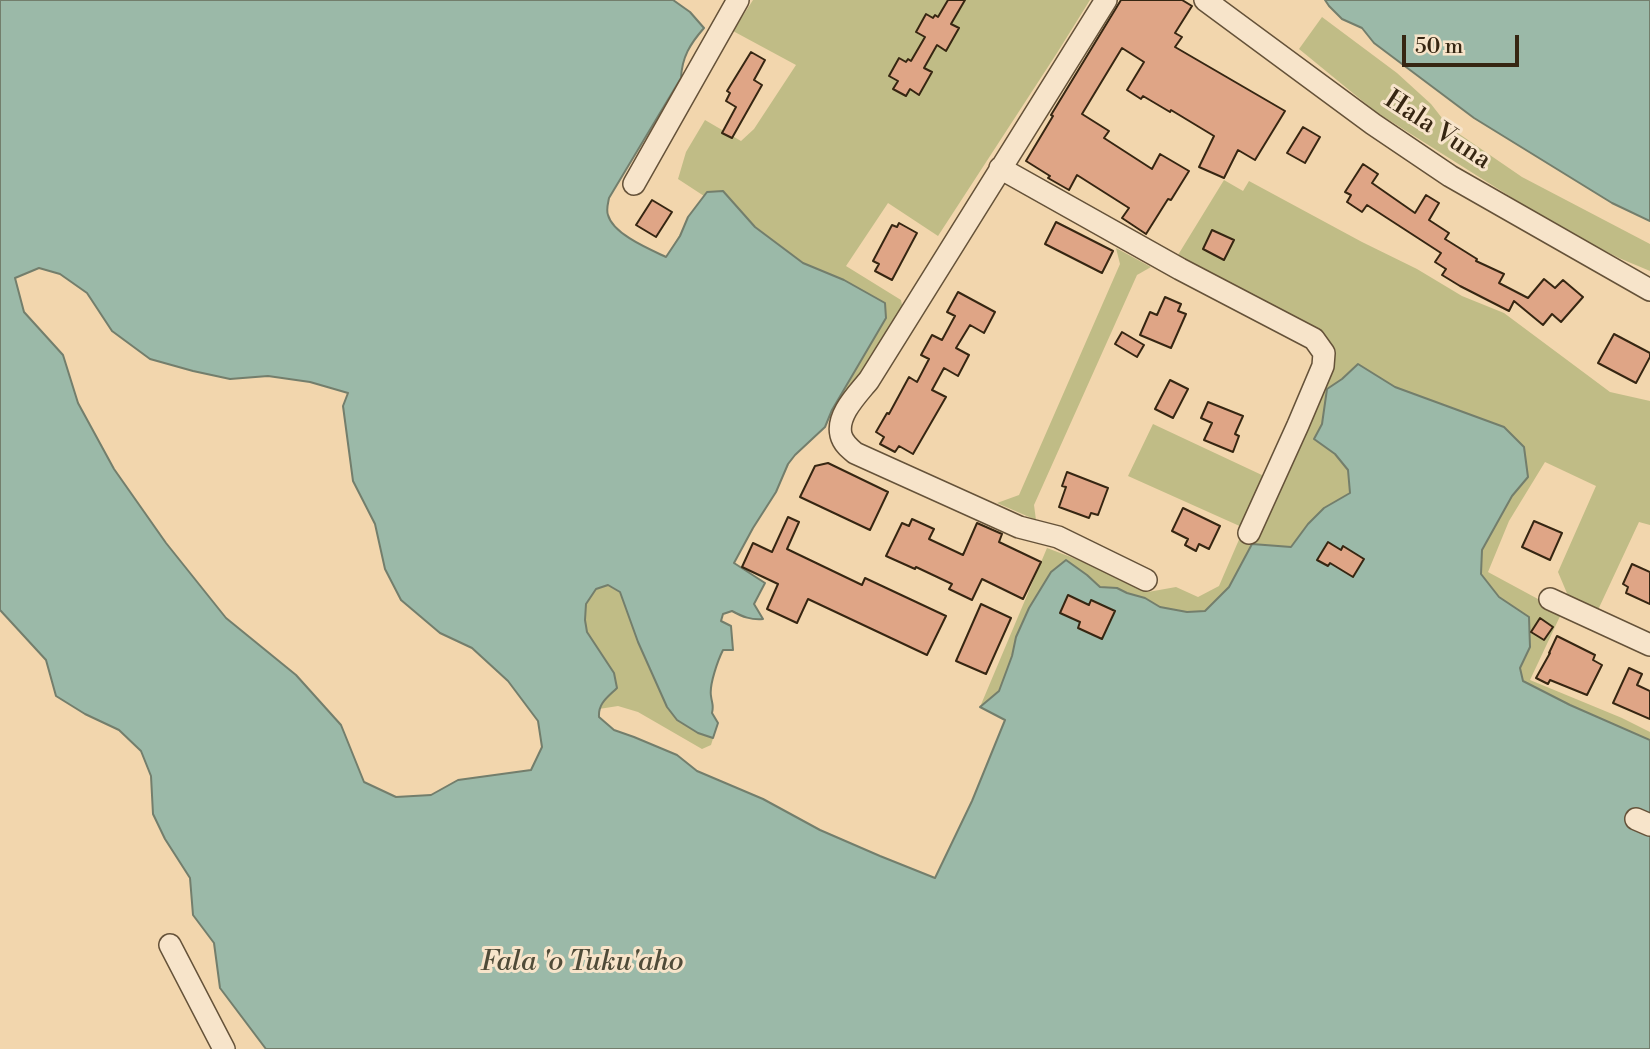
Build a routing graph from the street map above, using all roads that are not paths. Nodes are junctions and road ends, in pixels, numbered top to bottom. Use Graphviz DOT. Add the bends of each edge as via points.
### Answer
graph roads {
  1 [pos="738,0"];
  2 [pos="1107,0"];
  3 [pos="1205,0"];
  4 [pos="1000,168"];
  5 [pos="634,184"];
  6 [pos="1650,290"];
  7 [pos="1248,533"];
  8 [pos="1146,580"];
  9 [pos="1550,599"];
  10 [pos="1650,645"];
  11 [pos="170,946"];
  12 [pos="224,1049"];
  1 -- 5 [label="street"];
  2 -- 4 [label="street"];
  3 -- 6 [label="street, Hala Vuna" via="1450,176"];
  4 -- 7 [label="street" via="1314,339 1324,352 1323,366"];
  4 -- 8 [label="street" via="851,403 840,432 855,453 1019,527 1058,537"];
  9 -- 10 [label="street"];
  11 -- 12 [label="street"];
}
